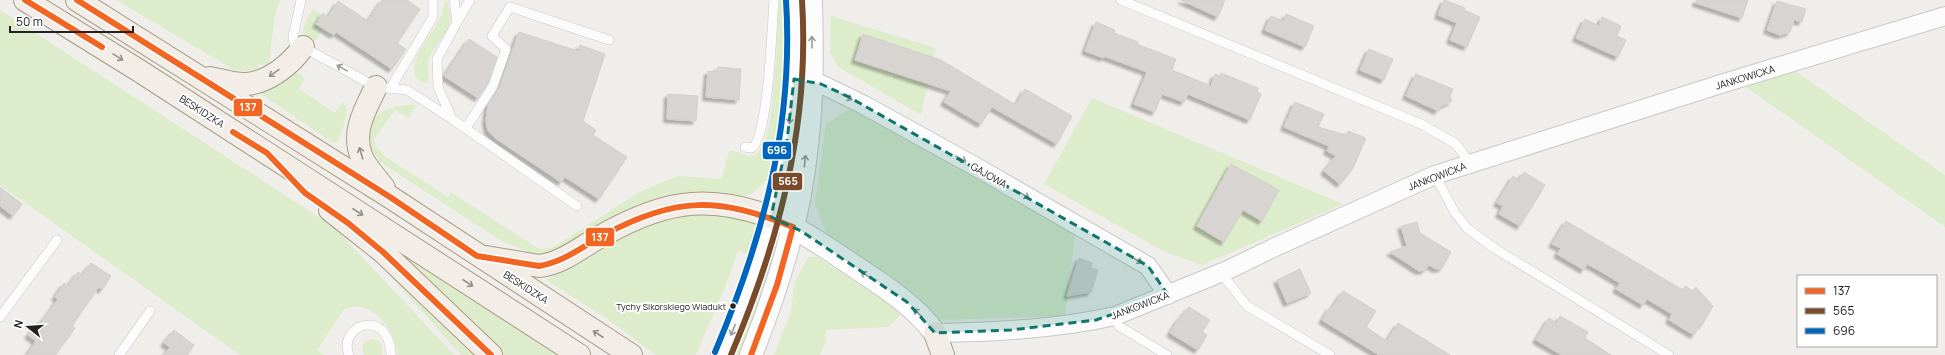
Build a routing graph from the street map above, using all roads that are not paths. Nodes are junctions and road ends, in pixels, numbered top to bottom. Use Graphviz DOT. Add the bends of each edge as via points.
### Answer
graph roads {
  1 [pos="25,0"];
  2 [pos="77,0"];
  3 [pos="300,0"];
  4 [pos="434,0"];
  5 [pos="454,0"];
  6 [pos="470,0"];
  7 [pos="774,0"];
  8 [pos="794,0"];
  9 [pos="811,0"];
  10 [pos="1120,0"];
  11 [pos="1945,16"];
  12 [pos="457,22"];
  13 [pos="609,40"];
  14 [pos="300,51"];
  15 [pos="200,77"];
  16 [pos="803,80"];
  17 [pos="383,88"];
  18 [pos="452,119"];
  19 [pos="466,128"];
  20 [pos="745,147"];
  21 [pos="267,153"];
  22 [pos="1470,163"];
  23 [pos="1435,175"];
  24 [pos="390,197"];
  25 [pos="577,206"];
  26 [pos="772,217"];
  27 [pos="794,227"];
  28 [pos="57,240"];
  29 [pos="477,256"];
  30 [pos="1221,273"];
  31 [pos="1168,295"];
  32 [pos="150,311"];
  33 [pos="1115,316"];
  34 [pos="0,318"];
  35 [pos="935,333"];
  36 [pos="119,355"];
  37 [pos="349,355"];
  38 [pos="391,355"];
  39 [pos="491,355"];
  40 [pos="579,355"];
  41 [pos="631,355"];
  42 [pos="722,355"];
  43 [pos="751,355"];
  44 [pos="943,355"];
  45 [pos="1167,355"];
  46 [pos="1330,355"];
  47 [pos="1669,355"];
  1 -- 21 [label="main road, BESKIDZKA, one-way"];
  2 -- 15 [label="main road, BESKIDZKA"];
  3 -- 14 [label="lane" via="293,37"];
  4 -- 17 [label="lane" via="433,17"];
  5 -- 12 [label="lane"];
  6 -- 12 [label="lane"];
  7 -- 20 [label="lane" via="767,98 759,139 752,148"];
  8 -- 16 [label="street" via="796,48"];
  16 -- 9 [label="street, one-way"];
  10 -- 22 [label="lane" via="1421,124 1456,144"];
  11 -- 22 [label="street, JANKOWICKA" via="1731,80"];
  12 -- 18 [label="lane" via="437,59 438,87"];
  13 -- 19 [label="lane" via="510,7 492,36 506,50 493,86"];
  14 -- 15 [label="main road, one-way" via="267,78 246,84"];
  17 -- 14 [label="lane, one-way"];
  15 -- 24 [label="main road, BESKIDZKA"];
  16 -- 26 [label="street, one-way" via="787,141"];
  27 -- 16 [label="street, one-way" via="807,147"];
  16 -- 31 [label="street, GAJOWA, one-way" via="847,96 1148,266"];
  17 -- 18 [label="lane" via="407,90"];
  24 -- 17 [label="main road, one-way" via="362,158 358,134 360,120"];
  18 -- 19 [label="lane"];
  19 -- 25 [label="lane"];
  21 -- 39 [label="main road" via="305,193 348,223 383,252"];
  21 -- 40 [label="main road, BESKIDZKA, one-way"];
  22 -- 23 [label="street, JANKOWICKA"];
  23 -- 30 [label="street, JANKOWICKA"];
  23 -- 47 [label="lane" via="1455,213 1468,230"];
  24 -- 29 [label="main road, BESKIDZKA"];
  26 -- 27 [label="street"];
  26 -- 29 [label="main road" via="747,209 710,203 678,205 633,218 566,257 547,265 539,266"];
  26 -- 42 [label="street, one-way" via="755,273"];
  35 -- 27 [label="street, one-way" via="907,302"];
  27 -- 43 [label="street" via="777,285"];
  28 -- 34 [label="lane"];
  41 -- 29 [label="main road, BESKIDZKA, one-way"];
  30 -- 31 [label="street, JANKOWICKA"];
  30 -- 46 [label="lane" via="1248,306"];
  31 -- 33 [label="street, JANKOWICKA"];
  32 -- 36 [label="lane"];
  33 -- 35 [label="street, JANKOWICKA" via="1040,327"];
  33 -- 45 [label="lane" via="1120,326"];
  35 -- 44 [label="main road"];
  37 -- 38 [label="lane" via="348,344 352,334 365,324 383,331 390,343"];
}
